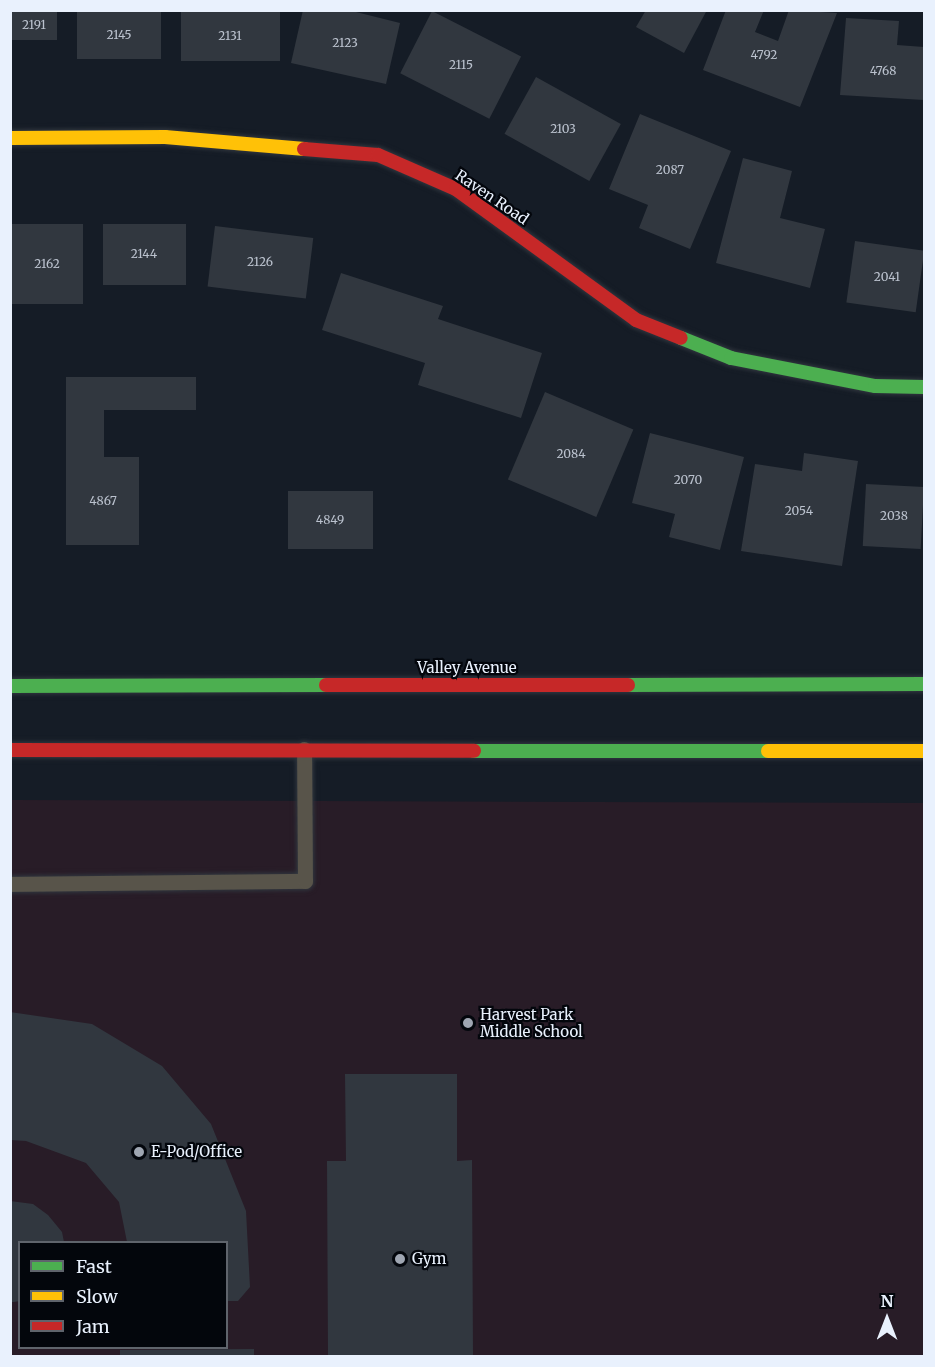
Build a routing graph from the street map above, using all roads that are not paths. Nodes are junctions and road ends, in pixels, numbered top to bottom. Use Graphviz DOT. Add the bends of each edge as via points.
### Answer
graph roads {
  1 [pos="10,138"];
  2 [pos="924,387"];
  3 [pos="924,684"];
  4 [pos="10,686"];
  5 [pos="304,749"];
  6 [pos="10,750"];
  7 [pos="924,751"];
  8 [pos="10,884"];
  1 -- 2 [label="main road, Raven Road" via="165,136 378,155 456,189 636,320 731,358 875,386"];
  3 -- 4 [label="main road, Valley Avenue"];
  5 -- 6 [label="main road"];
  5 -- 7 [label="main road"];
  5 -- 8 [label="lane" via="305,881"];
}
